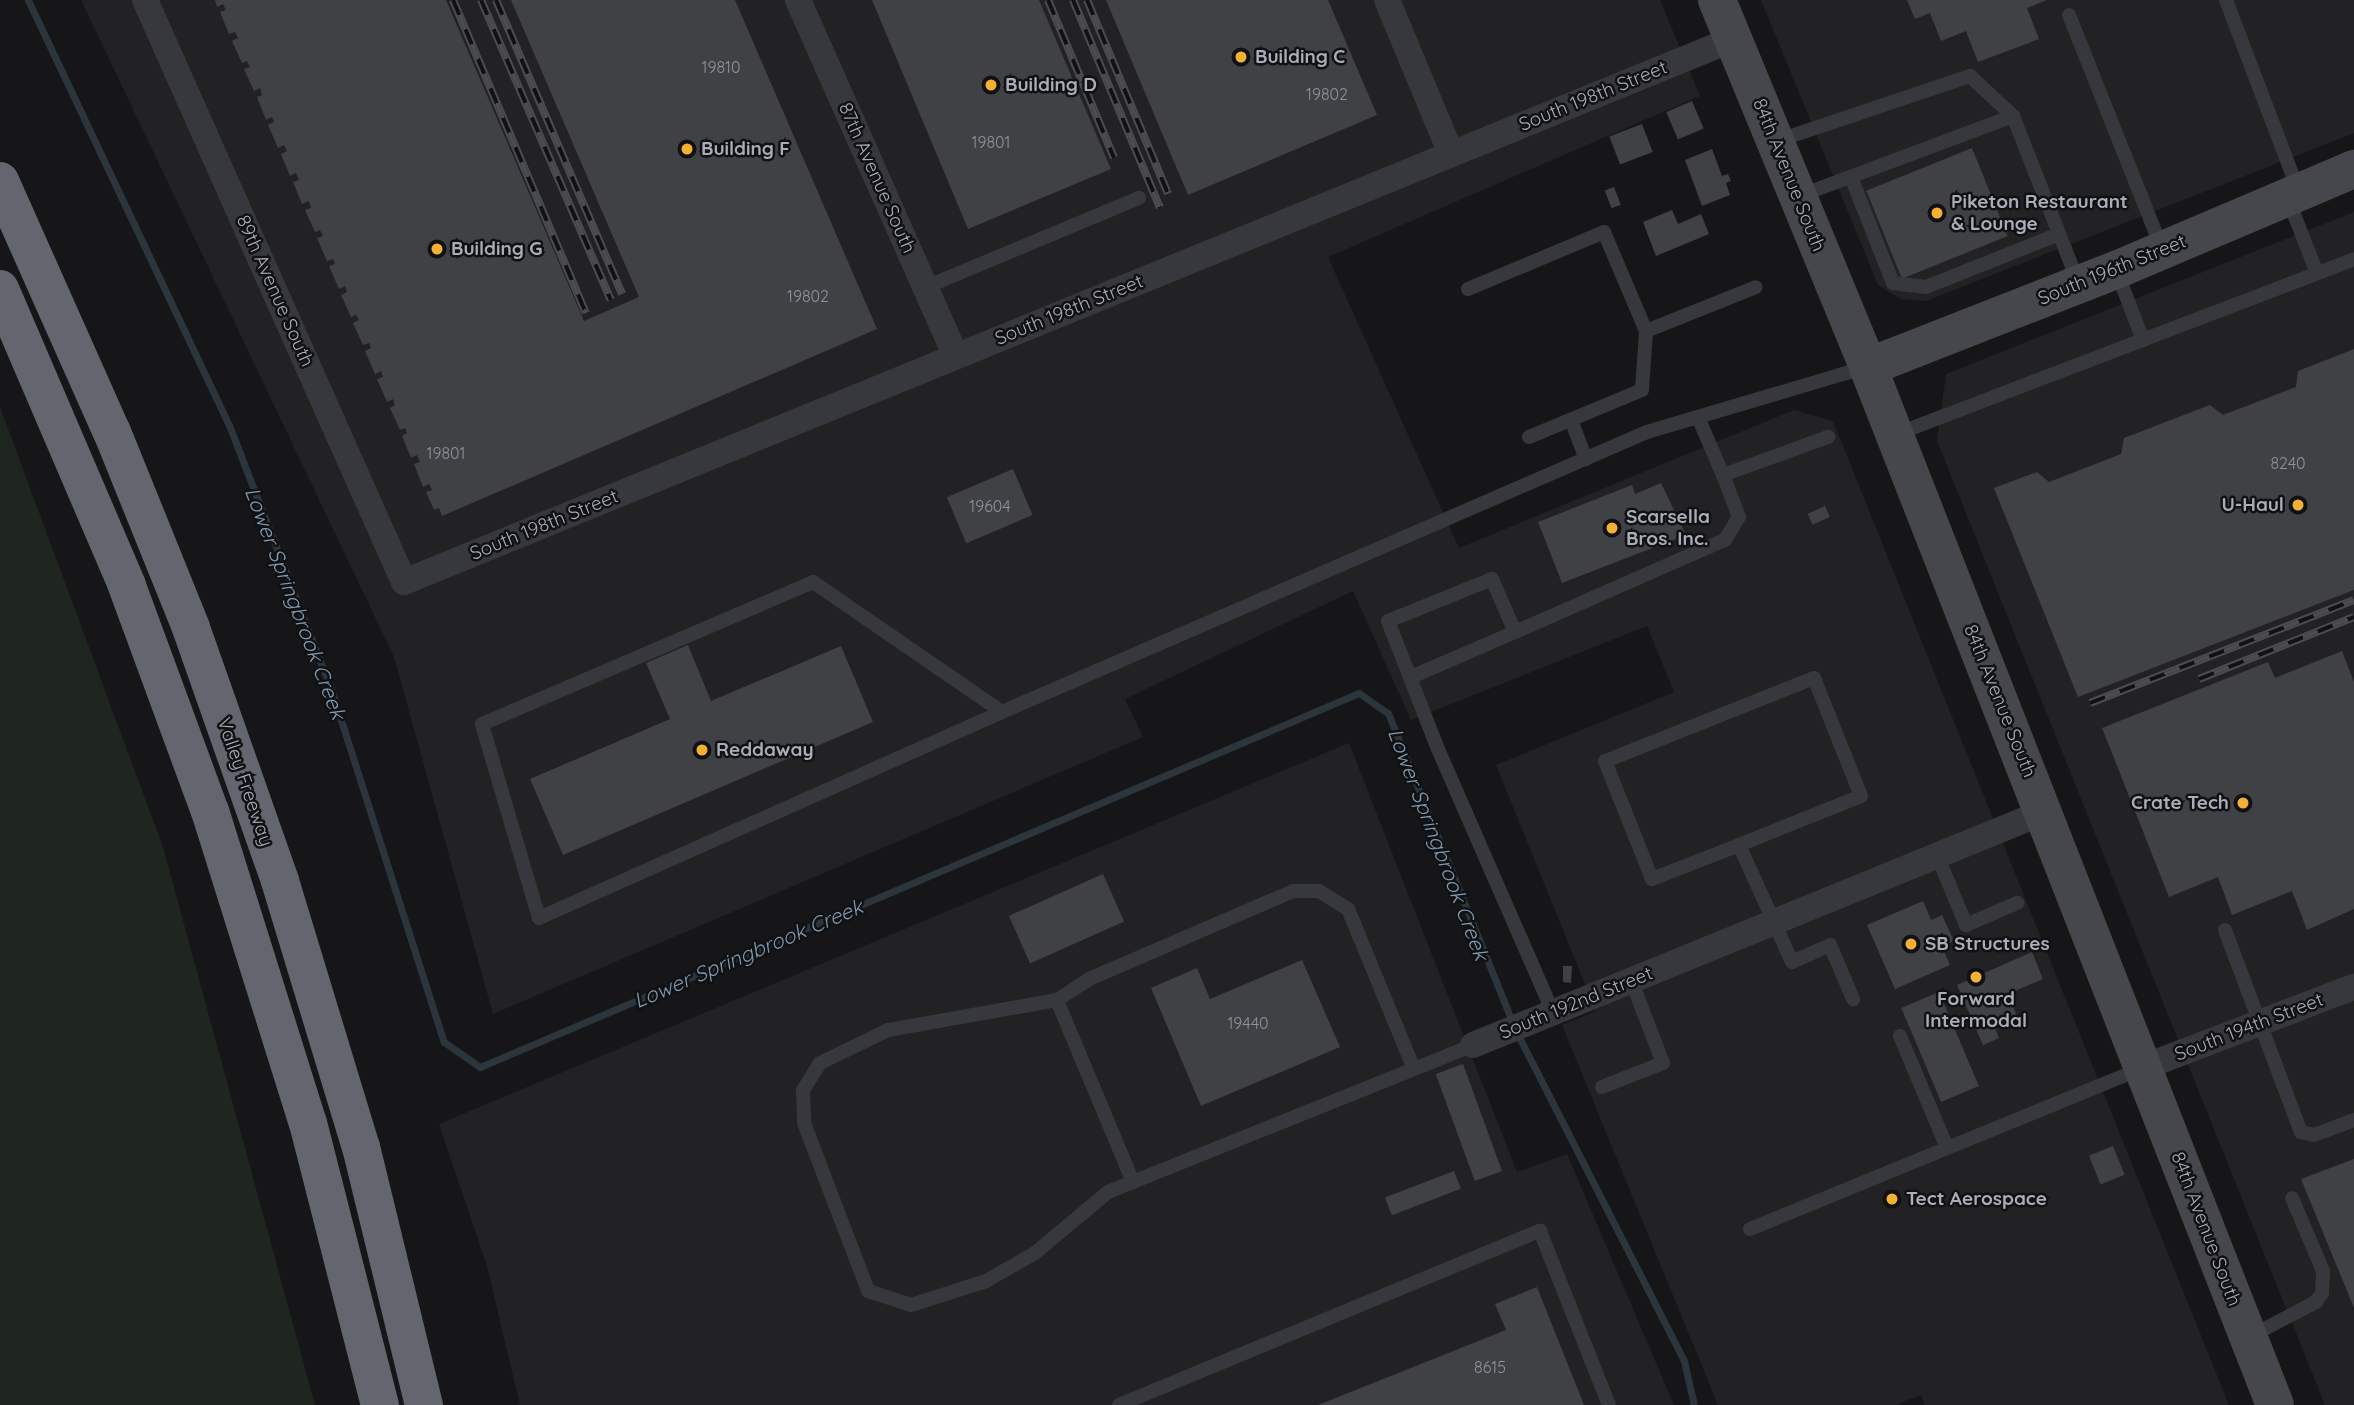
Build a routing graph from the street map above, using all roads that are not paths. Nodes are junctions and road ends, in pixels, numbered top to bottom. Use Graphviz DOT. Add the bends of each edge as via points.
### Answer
graph roads {
  1 [pos="145,0"];
  2 [pos="799,0"];
  3 [pos="1387,0"];
  4 [pos="1717,0"];
  5 [pos="2226,0"];
  6 [pos="2069,15"];
  7 [pos="1733,39"];
  8 [pos="2013,116"];
  9 [pos="1775,142"];
  10 [pos="1451,154"];
  11 [pos="2354,169"];
  12 [pos="1851,177"];
  13 [pos="0,181"];
  14 [pos="2293,195"];
  15 [pos="1798,197"];
  16 [pos="1139,198"];
  17 [pos="2059,234"];
  18 [pos="2162,250"];
  19 [pos="2354,259"];
  20 [pos="2116,270"];
  21 [pos="2317,273"];
  22 [pos="2079,285"];
  23 [pos="1756,286"];
  24 [pos="926,287"];
  25 [pos="0,289"];
  26 [pos="1468,289"];
  27 [pos="1646,331"];
  28 [pos="0,332"];
  29 [pos="2143,340"];
  30 [pos="956,356"];
  31 [pos="1868,366"];
  32 [pos="1698,417"];
  33 [pos="1571,420"];
  34 [pos="1894,435"];
  35 [pos="1529,437"];
  36 [pos="1828,437"];
  37 [pos="1586,459"];
  38 [pos="1723,475"];
  39 [pos="404,582"];
  40 [pos="1515,632"];
  41 [pos="1411,677"];
  42 [pos="1002,712"];
  43 [pos="2044,812"];
  44 [pos="1739,845"];
  45 [pos="1937,855"];
  46 [pos="2017,903"];
  47 [pos="1775,922"];
  48 [pos="2225,930"];
  49 [pos="1631,980"];
  50 [pos="2354,987"];
  51 [pos="1853,999"];
  52 [pos="1057,1000"];
  53 [pos="1546,1015"];
  54 [pos="2259,1023"];
  55 [pos="1900,1036"];
  56 [pos="1473,1045"];
  57 [pos="2144,1067"];
  58 [pos="1414,1069"];
  59 [pos="1602,1087"];
  60 [pos="2354,1120"];
  61 [pos="1947,1148"];
  62 [pos="1133,1182"];
  63 [pos="2292,1198"];
  64 [pos="1750,1229"];
  65 [pos="2248,1337"];
  66 [pos="361,1405"];
  67 [pos="380,1405"];
  68 [pos="424,1405"];
  69 [pos="1119,1405"];
  70 [pos="1609,1405"];
  71 [pos="2275,1405"];
  1 -- 39 [label="street, 89th Avenue South"];
  2 -- 24 [label="street, 87th Avenue South"];
  3 -- 10 [label="street"];
  4 -- 7 [label="main road, 84th Avenue South"];
  5 -- 14 [label="lane"];
  6 -- 18 [label="lane"];
  7 -- 9 [label="main road, 84th Avenue South"];
  7 -- 10 [label="street, South 198th Street"];
  8 -- 9 [label="lane" via="1970,76"];
  8 -- 12 [label="lane"];
  8 -- 17 [label="lane"];
  9 -- 15 [label="main road, 84th Avenue South"];
  10 -- 30 [label="street, South 198th Street"];
  11 -- 14 [label="main road, South 196th Street"];
  12 -- 15 [label="lane"];
  12 -- 17 [label="lane" via="1893,283 1926,286"];
  13 -- 68 [label="highway, Valley Freeway" via="112,432 191,628 280,881 361,1147"];
  14 -- 18 [label="main road, South 196th Street"];
  14 -- 21 [label="lane"];
  15 -- 31 [label="main road, 84th Avenue South"];
  16 -- 24 [label="lane"];
  17 -- 22 [label="lane"];
  18 -- 20 [label="main road, South 196th Street"];
  19 -- 21 [label="lane"];
  20 -- 22 [label="main road, South 196th Street"];
  20 -- 29 [label="lane"];
  21 -- 29 [label="lane"];
  22 -- 31 [label="main road, South 196th Street"];
  23 -- 27 [label="lane"];
  24 -- 30 [label="street, 87th Avenue South"];
  25 -- 67 [label="highway" via="127,586 210,811 308,1123"];
  26 -- 27 [label="lane" via="1604,232"];
  27 -- 33 [label="lane" via="1642,390"];
  28 -- 66 [label="highway" via="140,670 210,869 313,1212"];
  29 -- 34 [label="lane"];
  30 -- 39 [label="street, South 198th Street"];
  31 -- 32 [label="lane"];
  31 -- 34 [label="main road, 84th Avenue South"];
  32 -- 37 [label="lane" via="1647,432"];
  32 -- 38 [label="lane"];
  33 -- 35 [label="lane"];
  33 -- 37 [label="lane"];
  34 -- 43 [label="main road, 84th Avenue South"];
  36 -- 38 [label="lane"];
  37 -- 42 [label="lane"];
  38 -- 40 [label="lane" via="1739,517 1725,540"];
  40 -- 41 [label="lane"];
  40 -- 41 [label="lane" via="1492,579 1388,621"];
  41 -- 53 [label="lane"];
  42 -- 42 [label="lane" via="813,582 482,724 539,918"];
  43 -- 45 [label="street, South 192nd Street"];
  43 -- 57 [label="main road, 84th Avenue South"];
  44 -- 44 [label="lane" via="1652,879 1605,761 1814,678 1861,796"];
  44 -- 47 [label="lane"];
  45 -- 46 [label="lane" via="1966,925"];
  45 -- 47 [label="street, South 192nd Street"];
  47 -- 49 [label="street, South 192nd Street"];
  47 -- 51 [label="lane" via="1792,962 1830,945"];
  48 -- 54 [label="lane"];
  49 -- 53 [label="street, South 192nd Street"];
  49 -- 59 [label="lane" via="1663,1063"];
  50 -- 54 [label="street, South 194th Street"];
  52 -- 58 [label="lane" via="1089,979 1293,891 1319,891 1348,909"];
  52 -- 62 [label="lane"];
  52 -- 62 [label="lane, South 192nd Street" via="888,1030 820,1063 803,1090 804,1123 868,1291 896,1303 945,1297 986,1281 1035,1253 1108,1192"];
  53 -- 56 [label="street, South 192nd Street"];
  54 -- 57 [label="street, South 194th Street"];
  54 -- 60 [label="lane" via="2301,1132 2314,1135"];
  55 -- 61 [label="lane"];
  56 -- 58 [label="lane, South 192nd Street"];
  57 -- 61 [label="lane"];
  57 -- 65 [label="main road, 84th Avenue South"];
  58 -- 62 [label="lane, South 192nd Street"];
  61 -- 64 [label="lane"];
  63 -- 65 [label="lane" via="2323,1271 2322,1293 2316,1302"];
  65 -- 71 [label="main road, 84th Avenue South"];
  69 -- 70 [label="lane" via="1540,1231"];
}
